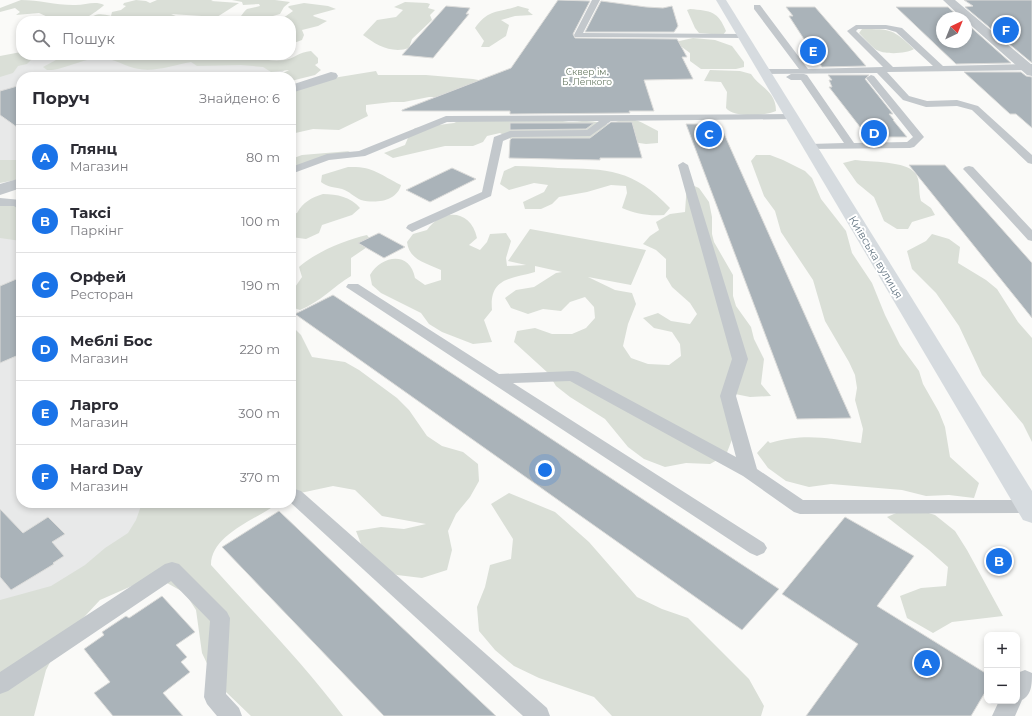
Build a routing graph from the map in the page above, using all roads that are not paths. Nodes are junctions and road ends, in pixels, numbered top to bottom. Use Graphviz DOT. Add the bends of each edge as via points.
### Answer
graph roads {
  1 [pos="596,0"];
  2 [pos="721,0"];
  3 [pos="948,0"];
  4 [pos="758,7"];
  5 [pos="744,36"];
  6 [pos="940,68"];
  7 [pos="885,69"];
  8 [pos="1030,69"];
  9 [pos="805,74"];
  10 [pos="767,75"];
  11 [pos="331,76"];
  12 [pos="871,78"];
  13 [pos="296,88"];
  14 [pos="609,118"];
  15 [pos="793,118"];
  16 [pos="851,146"];
  17 [pos="810,147"];
  18 [pos="1032,161"];
  19 [pos="683,165"];
  20 [pos="296,169"];
  21 [pos="969,169"];
  22 [pos="16,185"];
  23 [pos="0,190"];
  24 [pos="0,202"];
  25 [pos="16,203"];
  26 [pos="412,228"];
  27 [pos="1032,237"];
  28 [pos="353,287"];
  29 [pos="495,378"];
  30 [pos="748,472"];
  31 [pos="296,497"];
  32 [pos="1030,510"];
  33 [pos="757,548"];
  34 [pos="0,684"];
  35 [pos="1009,704"];
  36 [pos="231,716"];
  37 [pos="539,716"];
  38 [pos="1003,716"];
  1 -- 5 [label="lane" via="578,34"];
  2 -- 5 [label="main road, Київська вулиця"];
  3 -- 8 [label="street"];
  4 -- 9 [label="lane"];
  5 -- 10 [label="main road, Київська вулиця"];
  6 -- 7 [label="lane"];
  6 -- 7 [label="lane" via="899,30 886,26 856,27 852,31"];
  6 -- 8 [label="lane"];
  7 -- 9 [label="lane"];
  7 -- 18 [label="lane" via="906,98 926,104 958,103 975,108"];
  9 -- 10 [label="lane"];
  9 -- 16 [label="lane"];
  10 -- 15 [label="main road, Київська вулиця"];
  11 -- 13 [label="street"];
  12 -- 16 [label="lane" via="919,138 910,145"];
  14 -- 15 [label="lane"];
  14 -- 20 [label="lane" via="446,119 361,154 327,157"];
  14 -- 26 [label="lane" via="590,133 510,134 498,139 487,194"];
  15 -- 17 [label="main road, Київська вулиця"];
  16 -- 17 [label="lane"];
  17 -- 32 [label="main road, Київська вулиця"];
  19 -- 30 [label="lane" via="740,359 728,396"];
  21 -- 27 [label="lane"];
  22 -- 23 [label="street"];
  24 -- 25 [label="lane"];
  28 -- 29 [label="lane"];
  29 -- 30 [label="lane" via="573,376"];
  29 -- 33 [label="lane"];
  30 -- 32 [label="lane" via="800,507"];
  31 -- 37 [label="lane"];
  34 -- 36 [label="lane" via="172,570 220,618 215,697"];
  35 -- 38 [label="lane"];
}
